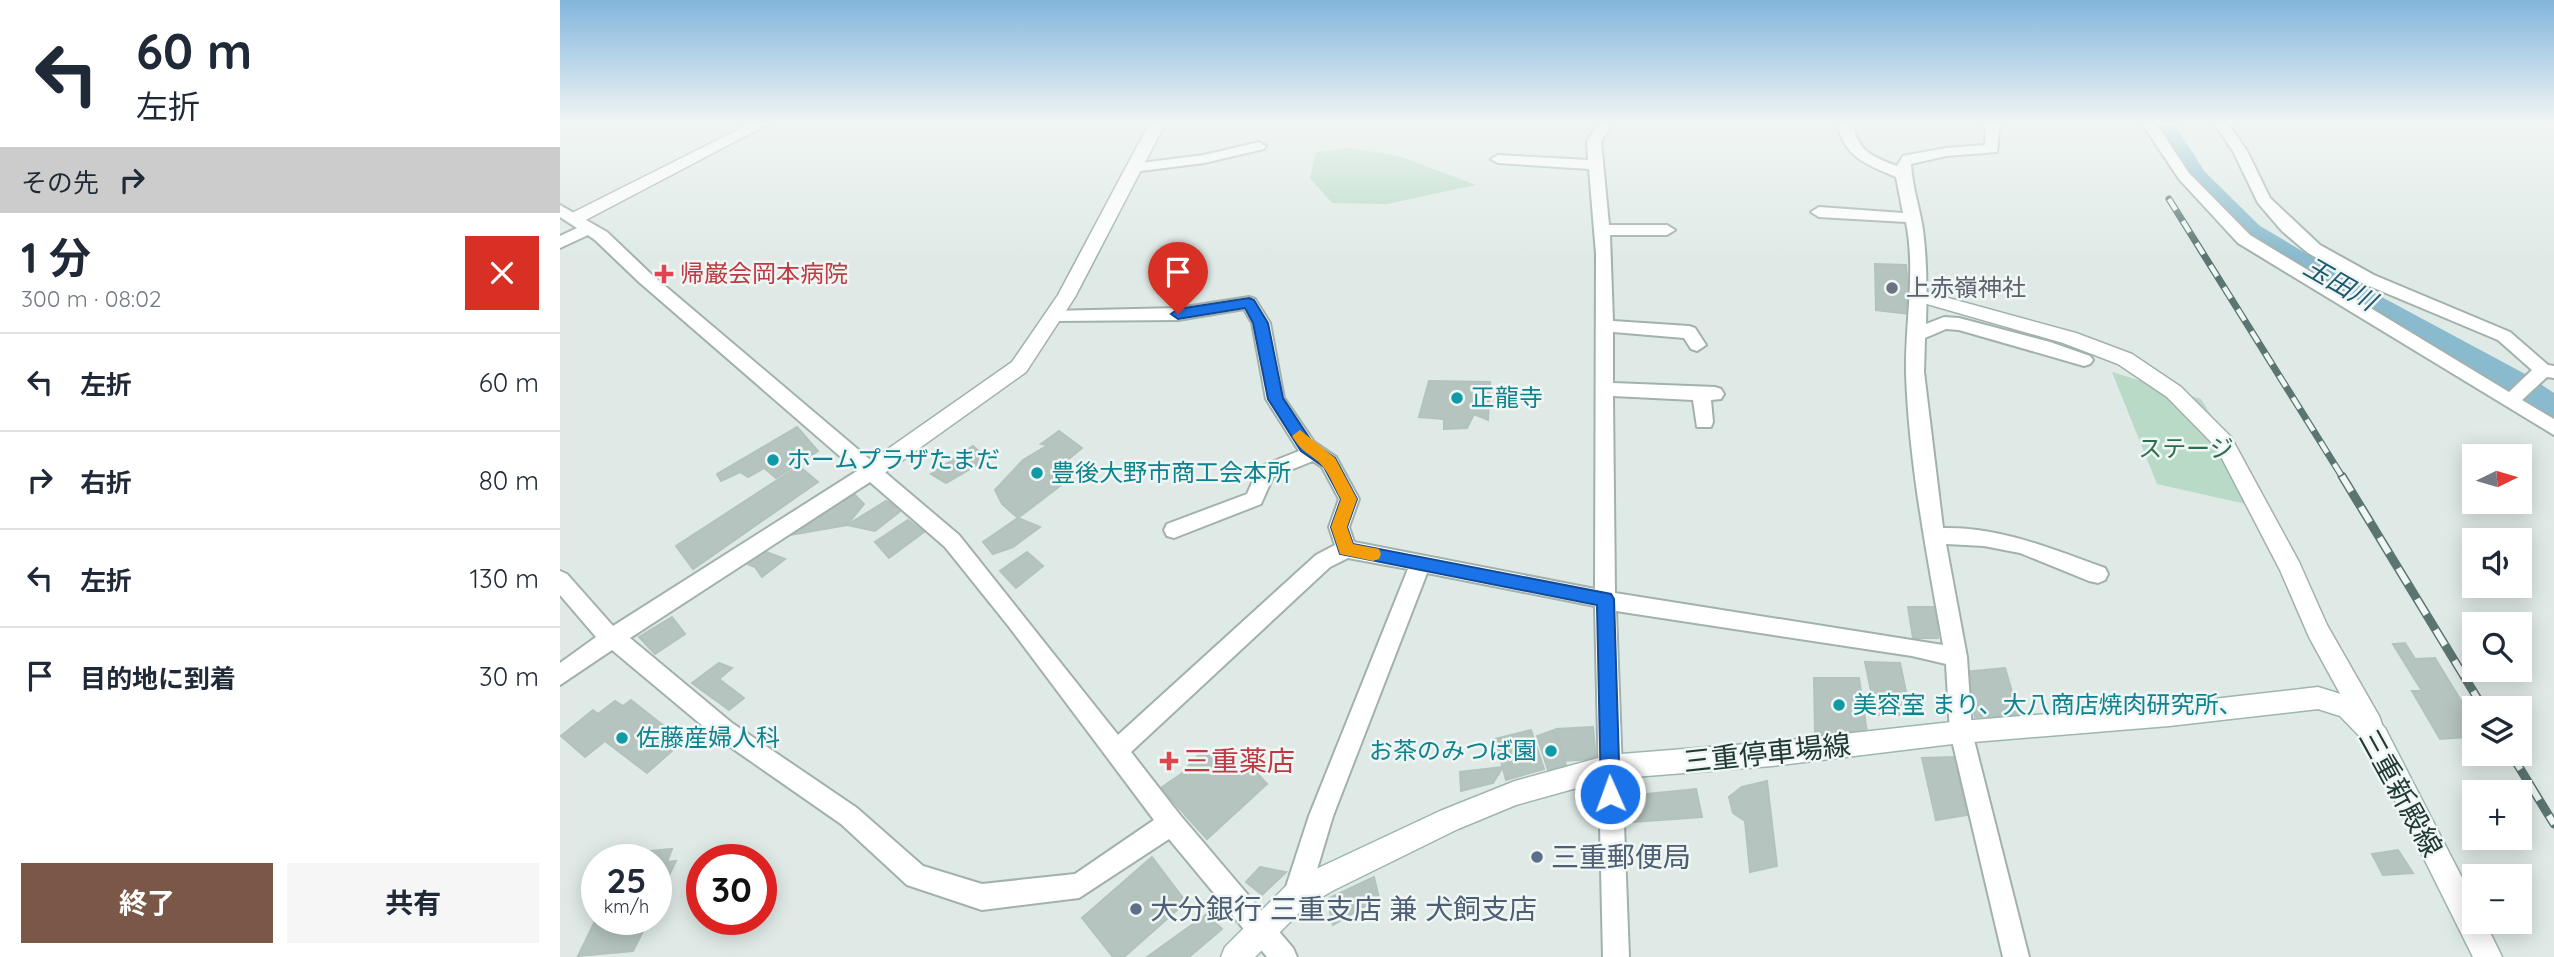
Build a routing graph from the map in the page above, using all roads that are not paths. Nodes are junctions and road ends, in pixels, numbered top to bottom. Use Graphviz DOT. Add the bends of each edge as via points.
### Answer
graph roads {
  1 [pos="677,167"];
  2 [pos="1144,167"];
  3 [pos="1596,167"];
  4 [pos="1886,167"];
  5 [pos="1904,167"];
  6 [pos="2178,167"];
  7 [pos="2247,167"];
  8 [pos="1133,168"];
  9 [pos="1904,175"];
  10 [pos="1819,212"];
  11 [pos="1912,218"];
  12 [pos="574,219"];
  13 [pos="1602,230"];
  14 [pos="1668,230"];
  15 [pos="560,243"];
  16 [pos="1919,296"];
  17 [pos="1055,315"];
  18 [pos="1605,326"];
  19 [pos="1917,335"];
  20 [pos="1697,345"];
  21 [pos="2084,360"];
  22 [pos="2546,372"];
  23 [pos="1606,389"];
  24 [pos="2513,398"];
  25 [pos="1704,422"];
  26 [pos="2554,428"];
  27 [pos="1315,452"];
  28 [pos="872,471"];
  29 [pos="1174,530"];
  30 [pos="1934,536"];
  31 [pos="1346,549"];
  32 [pos="1421,562"];
  33 [pos="2098,574"];
  34 [pos="560,580"];
  35 [pos="1605,599"];
  36 [pos="612,638"];
  37 [pos="1956,657"];
  38 [pos="560,675"];
  39 [pos="2348,707"];
  40 [pos="1961,732"];
  41 [pos="2376,736"];
  42 [pos="1116,751"];
  43 [pos="1609,767"];
  44 [pos="1171,824"];
  45 [pos="1296,896"];
  46 [pos="1262,929"];
  47 [pos="1235,957"];
  48 [pos="1284,957"];
  49 [pos="1616,957"];
  50 [pos="2016,957"];
  51 [pos="2488,957"];
  1 -- 12 [label="street"];
  2 -- 8 [label="street"];
  3 -- 13 [label="street"];
  4 -- 9 [label="street"];
  5 -- 9 [label="street"];
  6 -- 24 [label="street" via="2244,239"];
  7 -- 22 [label="street" via="2263,200 2314,249 2368,279 2504,336"];
  8 -- 17 [label="street"];
  9 -- 11 [label="street"];
  10 -- 11 [label="street"];
  11 -- 16 [label="street"];
  12 -- 15 [label="street"];
  12 -- 28 [label="street"];
  13 -- 14 [label="street"];
  13 -- 18 [label="street"];
  16 -- 19 [label="street"];
  16 -- 41 [label="street" via="2069,338 2125,359 2174,392 2224,442"];
  17 -- 27 [label="street" via="1178,314 1249,303 1261,323 1275,399"];
  17 -- 28 [label="street" via="1019,367 1005,379"];
  18 -- 20 [label="street" via="1689,332"];
  18 -- 23 [label="street"];
  19 -- 21 [label="street" via="1944,323 1959,324"];
  19 -- 30 [label="street" via="1915,372"];
  22 -- 24 [label="street"];
  23 -- 25 [label="street" via="1708,394"];
  23 -- 35 [label="street"];
  24 -- 26 [label="street"];
  27 -- 29 [label="street" via="1266,472 1254,499"];
  27 -- 31 [label="street" via="1329,462 1349,499 1339,527"];
  28 -- 36 [label="street"];
  28 -- 42 [label="street" via="952,541"];
  30 -- 33 [label="street" via="1975,535 2032,549 2081,572"];
  30 -- 37 [label="street"];
  31 -- 32 [label="street"];
  31 -- 42 [label="street" via="1323,561"];
  32 -- 35 [label="street"];
  32 -- 45 [label="street" via="1321,816"];
  34 -- 36 [label="street"];
  35 -- 37 [label="street"];
  35 -- 43 [label="street"];
  36 -- 38 [label="street"];
  36 -- 44 [label="street" via="724,730 849,816 916,876 982,897 1079,886"];
  37 -- 40 [label="street"];
  39 -- 40 [label="street, 三重停車場線" via="2318,698"];
  39 -- 41 [label="street, 三重新殿線"];
  40 -- 43 [label="street, 三重停車場線"];
  40 -- 50 [label="street"];
  41 -- 51 [label="street, 三重新殿線"];
  42 -- 44 [label="street"];
  43 -- 45 [label="street, 三重停車場線" via="1515,793 1449,820"];
  43 -- 49 [label="street"];
  44 -- 46 [label="street"];
  45 -- 46 [label="street, 三重停車場線"];
  46 -- 47 [label="street, 三重停車場線"];
  46 -- 48 [label="street"];
}
